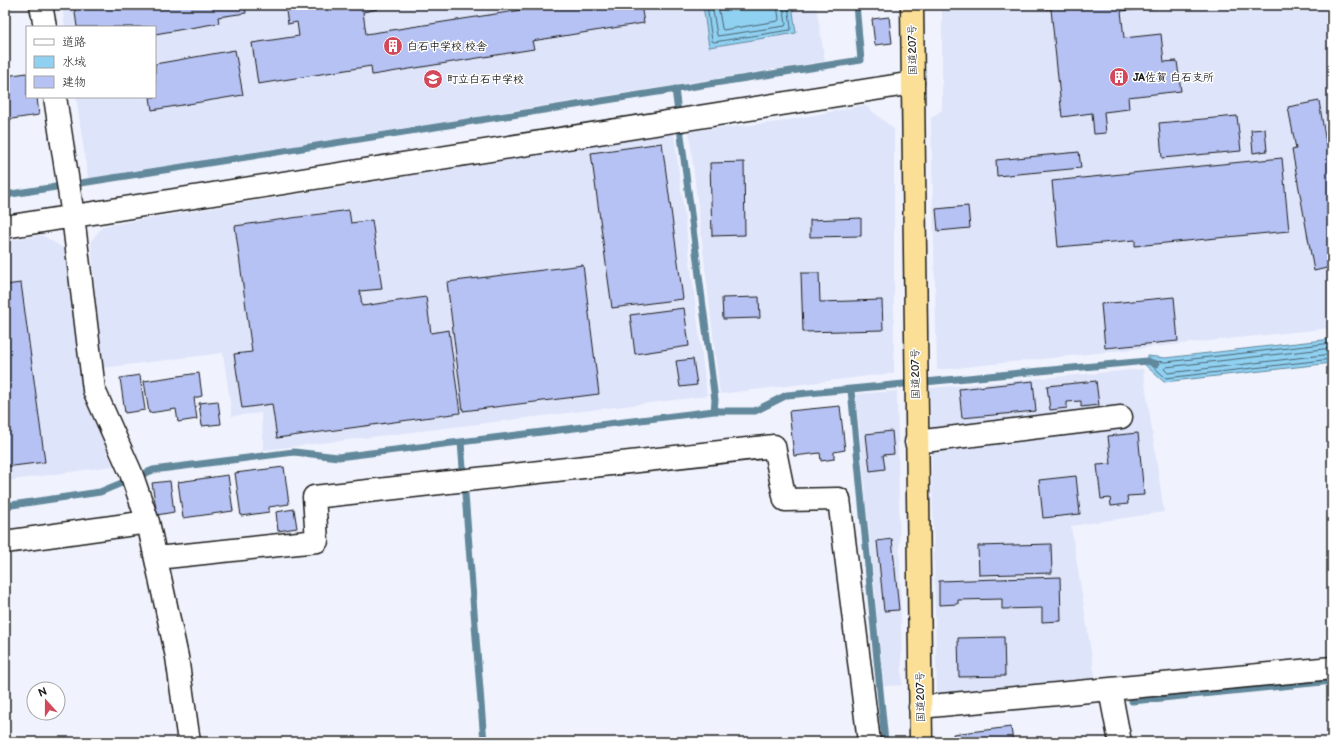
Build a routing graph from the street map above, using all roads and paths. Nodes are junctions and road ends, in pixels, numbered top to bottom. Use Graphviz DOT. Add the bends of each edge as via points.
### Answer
graph roads {
  1 [pos="42,5"];
  2 [pos="912,5"];
  3 [pos="45,26"];
  4 [pos="913,83"];
  5 [pos="55,98"];
  6 [pos="73,216"];
  7 [pos="5,227"];
  8 [pos="1121,417"];
  9 [pos="916,442"];
  10 [pos="148,522"];
  11 [pos="5,542"];
  12 [pos="157,558"];
  13 [pos="1332,668"];
  14 [pos="1110,690"];
  15 [pos="920,708"];
  16 [pos="189,742"];
  17 [pos="869,742"];
  18 [pos="921,742"];
  19 [pos="1120,742"];
  1 -- 3 [label="street"];
  2 -- 4 [label="highway, 国道207号"];
  4 -- 6 [label="street"];
  4 -- 9 [label="highway, 国道207号"];
  5 -- 6 [label="street"];
  6 -- 7 [label="street"];
  6 -- 10 [label="street" via="94,390 133,479"];
  8 -- 9 [label="street"];
  9 -- 15 [label="highway, 国道207号"];
  10 -- 11 [label="street"];
  10 -- 12 [label="street"];
  12 -- 16 [label="street" via="177,657"];
  12 -- 17 [label="street" via="317,541 314,497 774,446 785,500 839,499"];
  13 -- 14 [label="street"];
  14 -- 15 [label="street"];
  14 -- 19 [label="street"];
  15 -- 18 [label="highway, 国道207号"];
}
